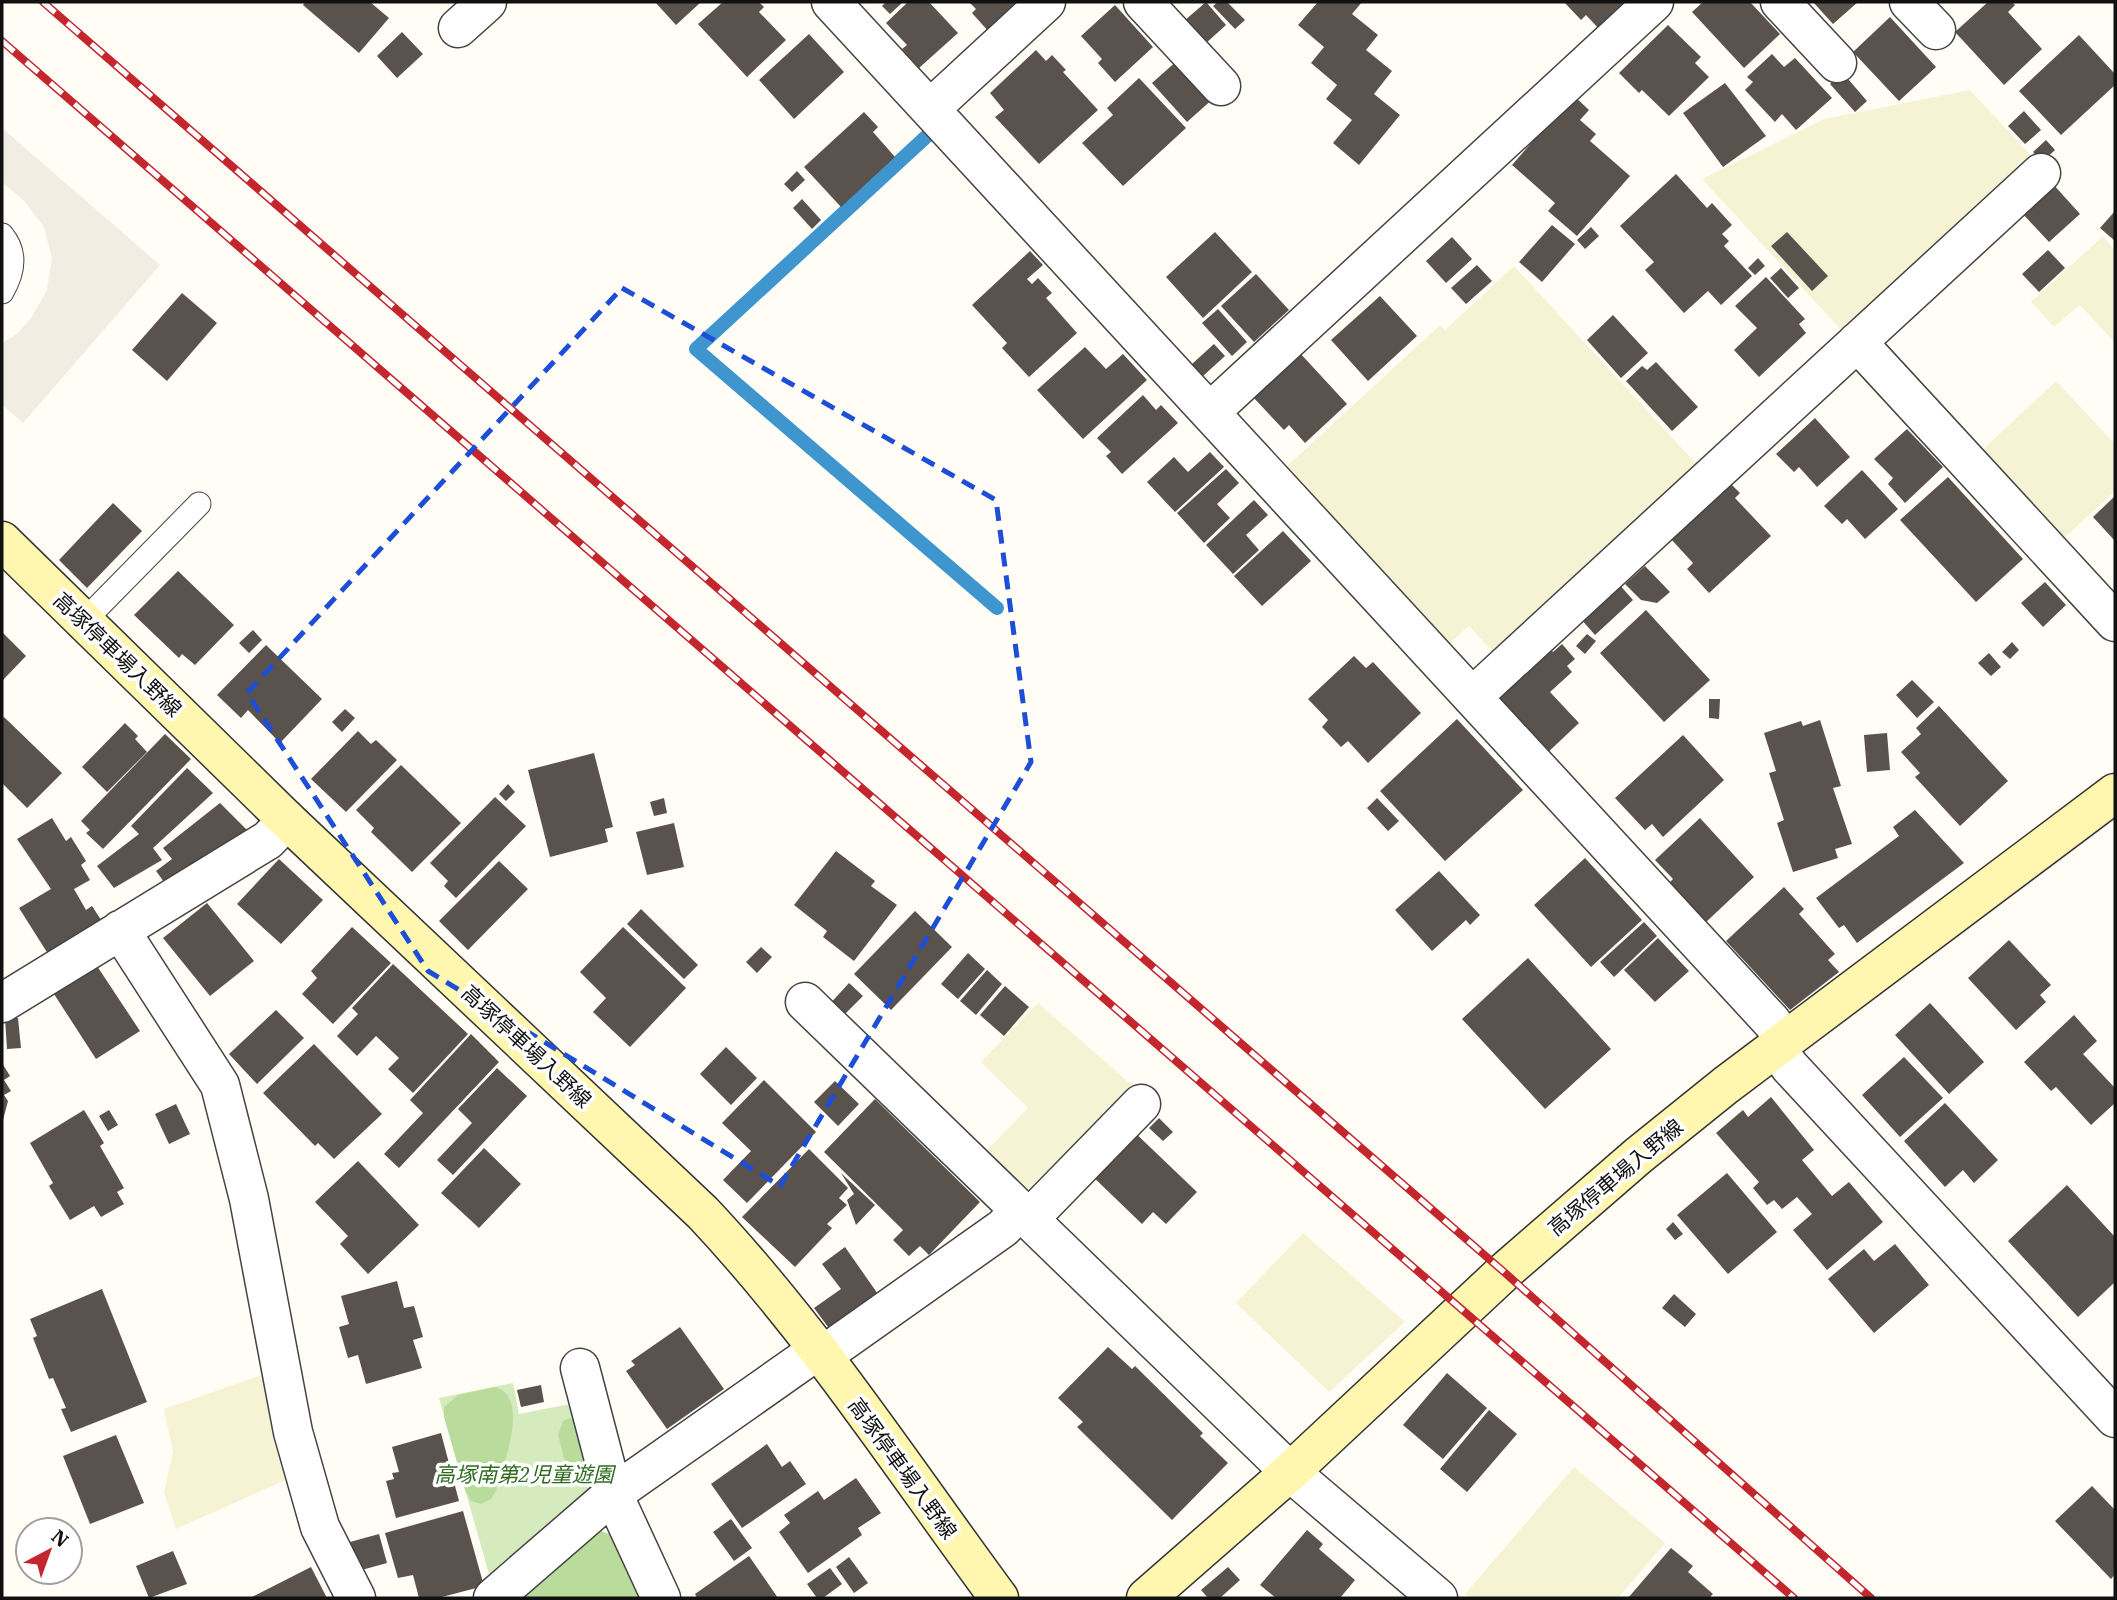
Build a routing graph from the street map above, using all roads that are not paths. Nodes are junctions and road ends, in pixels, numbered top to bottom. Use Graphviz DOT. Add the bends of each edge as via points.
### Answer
graph roads {
  1 [pos="487,2"];
  2 [pos="831,2"];
  3 [pos="1046,2"];
  4 [pos="1143,2"];
  5 [pos="1654,2"];
  6 [pos="1780,2"];
  7 [pos="1909,2"];
  8 [pos="458,28"];
  9 [pos="1936,30"];
  10 [pos="1837,63"];
  11 [pos="1221,86"];
  12 [pos="930,109"];
  13 [pos="2041,173"];
  14 [pos="2,235"];
  15 [pos="2,292"];
  16 [pos="1857,342"];
  17 [pos="1210,412"];
  18 [pos="199,503"];
  19 [pos="2,541"];
  20 [pos="85,621"];
  21 [pos="2115,622"];
  22 [pos="1472,697"];
  23 [pos="2115,793"];
  24 [pos="287,820"];
  25 [pos="120,930"];
  26 [pos="805,1002"];
  27 [pos="2,1003"];
  28 [pos="1781,1044"];
  29 [pos="1141,1104"];
  30 [pos="1024,1214"];
  31 [pos="820,1353"];
  32 [pos="580,1368"];
  33 [pos="2113,1411"];
  34 [pos="1290,1472"];
  35 [pos="613,1494"];
  36 [pos="355,1598"];
  37 [pos="493,1598"];
  38 [pos="661,1598"];
  39 [pos="999,1598"];
  40 [pos="1146,1598"];
  41 [pos="1438,1598"];
  1 -- 8 [label="street"];
  2 -- 12 [label="street"];
  3 -- 12 [label="street"];
  4 -- 11 [label="street"];
  5 -- 17 [label="street"];
  6 -- 10 [label="street"];
  7 -- 9 [label="street"];
  12 -- 17 [label="street"];
  13 -- 16 [label="street"];
  14 -- 15 [label="lane" via="13,260"];
  16 -- 21 [label="street"];
  16 -- 22 [label="street"];
  17 -- 22 [label="street"];
  18 -- 20 [label="lane"];
  19 -- 20 [label="main road, 高塚停車場入野線"];
  20 -- 24 [label="main road, 高塚停車場入野線"];
  22 -- 28 [label="street" via="1762,1011"];
  23 -- 28 [label="main road, 高塚停車場入野線"];
  24 -- 25 [label="street" via="268,840"];
  24 -- 31 [label="main road, 高塚停車場入野線" via="695,1205 753,1268"];
  25 -- 27 [label="street"];
  25 -- 36 [label="street" via="220,1085 249,1199 293,1432 320,1527"];
  26 -- 30 [label="street"];
  28 -- 33 [label="street" via="1790,1067"];
  28 -- 34 [label="main road, 高塚停車場入野線" via="1564,1218"];
  29 -- 30 [label="street"];
  30 -- 31 [label="street"];
  30 -- 34 [label="street"];
  31 -- 35 [label="street"];
  31 -- 39 [label="main road, 高塚停車場入野線"];
  32 -- 35 [label="street"];
  34 -- 40 [label="main road, 高塚停車場入野線"];
  34 -- 41 [label="street"];
  35 -- 37 [label="street"];
  35 -- 38 [label="street"];
}
